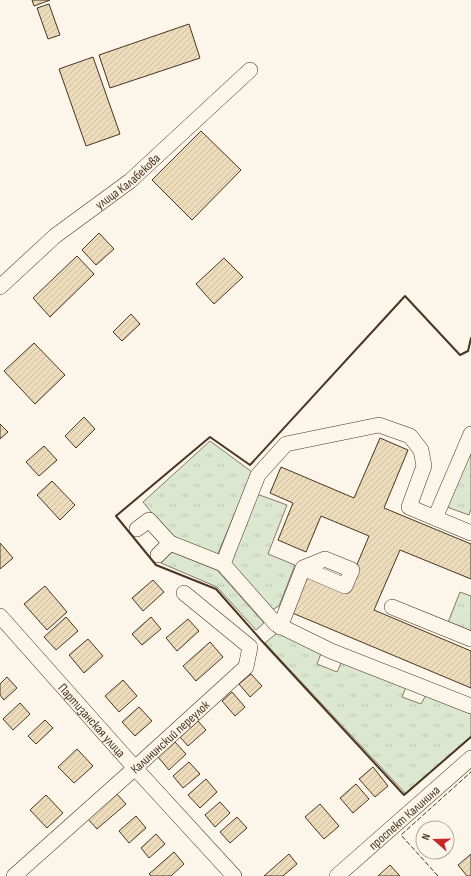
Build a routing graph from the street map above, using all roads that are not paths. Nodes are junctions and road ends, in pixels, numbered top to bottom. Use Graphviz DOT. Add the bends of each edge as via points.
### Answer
graph roads {
  1 [pos="250,70"];
  2 [pos="0,287"];
  3 [pos="471,434"];
  4 [pos="435,518"];
  5 [pos="137,529"];
  6 [pos="471,533"];
  7 [pos="170,544"];
  8 [pos="158,555"];
  9 [pos="223,564"];
  10 [pos="303,568"];
  11 [pos="184,593"];
  12 [pos="392,607"];
  13 [pos="0,616"];
  14 [pos="280,626"];
  15 [pos="471,639"];
  16 [pos="471,706"];
  17 [pos="471,758"];
  18 [pos="135,768"];
  19 [pos="14,876"];
  20 [pos="234,876"];
  21 [pos="337,876"];
  1 -- 2 [label="street, улица Калабекова" via="130,181 55,236"];
  3 -- 4 [label="street"];
  4 -- 6 [label="street"];
  4 -- 9 [label="street" via="409,507 424,466 422,450 410,436 379,425 286,444 258,475"];
  5 -- 7 [label="street" via="149,520"];
  7 -- 8 [label="street"];
  7 -- 9 [label="street"];
  9 -- 14 [label="street"];
  10 -- 14 [label="street"];
  11 -- 18 [label="street, Калининский переулок" via="250,647 246,667"];
  12 -- 15 [label="street"];
  13 -- 18 [label="street, Партизанская улица"];
  14 -- 16 [label="street" via="331,651"];
  17 -- 21 [label="street, проспект Калинина"];
  18 -- 19 [label="street, Калининский переулок"];
  18 -- 20 [label="street, Партизанская улица"];
}
